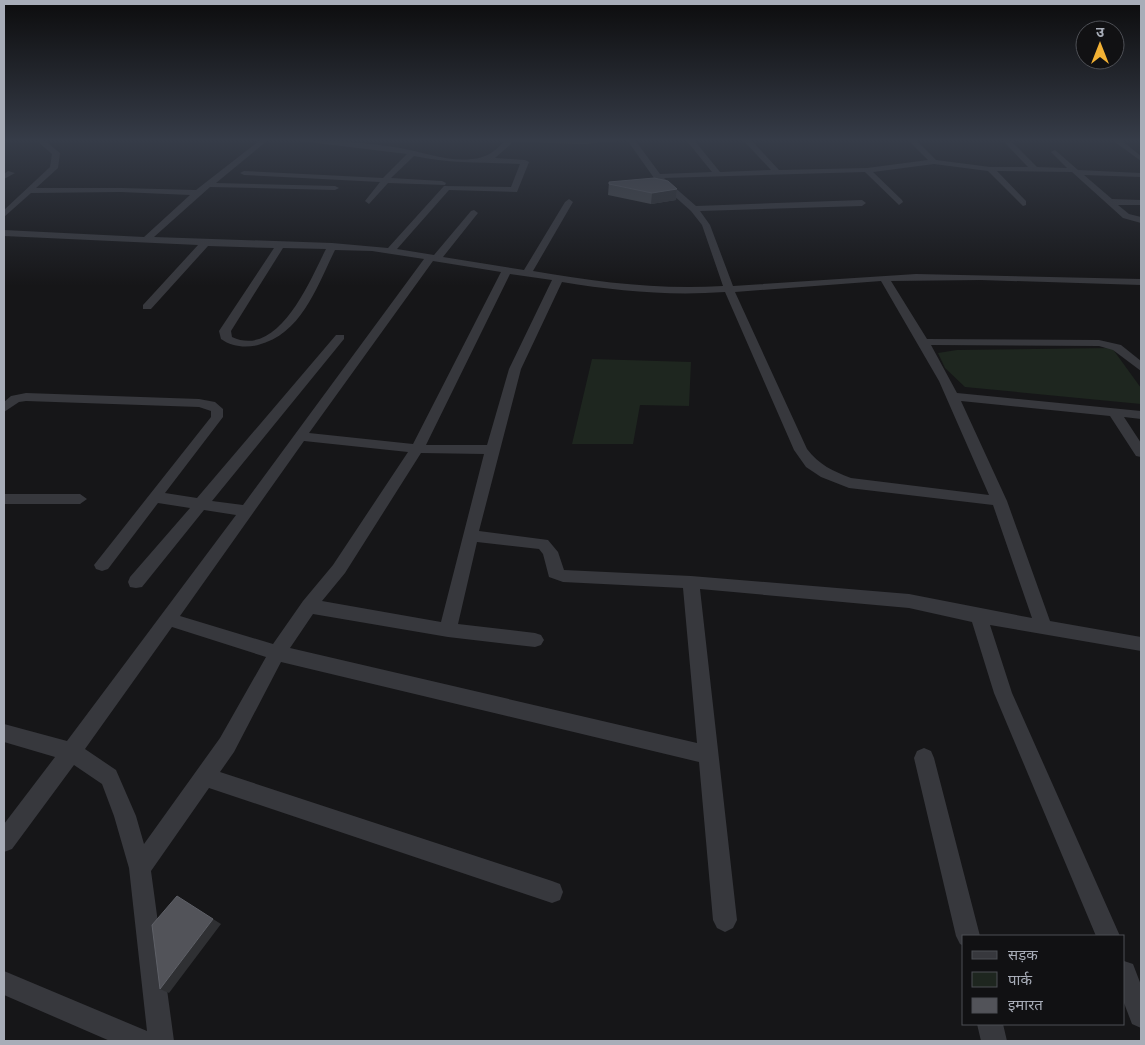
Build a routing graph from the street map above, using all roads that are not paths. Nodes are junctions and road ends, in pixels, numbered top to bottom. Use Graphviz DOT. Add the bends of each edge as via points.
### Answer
graph roads {
  1 [pos="33,189"];
  2 [pos="204,189"];
  3 [pos="368,189"];
  4 [pos="378,189"];
  5 [pos="446,189"];
  6 [pos="473,189"];
  7 [pos="514,189"];
  8 [pos="672,189"];
  9 [pos="886,189"];
  10 [pos="1009,189"];
  11 [pos="1095,189"];
  12 [pos="31,191"];
  13 [pos="199,193"];
  14 [pos="369,201"];
  15 [pos="569,202"];
  16 [pos="899,202"];
  17 [pos="1110,202"];
  18 [pos="1141,202"];
  19 [pos="862,203"];
  20 [pos="1023,203"];
  21 [pos="694,209"];
  22 [pos="474,213"];
  23 [pos="4,214"];
  24 [pos="1141,220"];
  25 [pos="4,233"];
  26 [pos="147,239"];
  27 [pos="206,242"];
  28 [pos="280,246"];
  29 [pos="332,246"];
  30 [pos="391,250"];
  31 [pos="434,258"];
  32 [pos="507,270"];
  33 [pos="527,274"];
  34 [pos="884,278"];
  35 [pos="558,279"];
  36 [pos="1141,282"];
  37 [pos="728,290"];
  38 [pos="147,307"];
  39 [pos="340,337"];
  40 [pos="923,342"];
  41 [pos="1141,366"];
  42 [pos="953,396"];
  43 [pos="4,408"];
  44 [pos="1115,413"];
  45 [pos="1141,415"];
  46 [pos="299,436"];
  47 [pos="416,449"];
  48 [pos="493,450"];
  49 [pos="1141,453"];
  50 [pos="155,497"];
  51 [pos="4,499"];
  52 [pos="80,499"];
  53 [pos="1000,501"];
  54 [pos="201,504"];
  55 [pos="246,511"];
  56 [pos="470,536"];
  57 [pos="102,565"];
  58 [pos="136,582"];
  59 [pos="691,582"];
  60 [pos="309,606"];
  61 [pos="979,616"];
  62 [pos="169,619"];
  63 [pos="1044,628"];
  64 [pos="448,630"];
  65 [pos="535,640"];
  66 [pos="1141,644"];
  67 [pos="277,653"];
  68 [pos="4,733"];
  69 [pos="72,752"];
  70 [pos="708,754"];
  71 [pos="924,758"];
  72 [pos="206,777"];
  73 [pos="4,841"];
  74 [pos="140,868"];
  75 [pos="552,892"];
  76 [pos="725,920"];
  77 [pos="968,935"];
  78 [pos="1108,935"];
  79 [pos="1125,975"];
  80 [pos="4,983"];
  81 [pos="1141,1015"];
  82 [pos="990,1025"];
  83 [pos="140,1041"];
  84 [pos="161,1041"];
  85 [pos="994,1041"];
  1 -- 12 [label="street"];
  2 -- 13 [label="street"];
  3 -- 4 [label="street"];
  4 -- 14 [label="street"];
  5 -- 30 [label="street"];
  6 -- 7 [label="street"];
  8 -- 21 [label="street"];
  9 -- 16 [label="street"];
  10 -- 20 [label="street"];
  11 -- 17 [label="street"];
  12 -- 13 [label="street"];
  12 -- 23 [label="street"];
  13 -- 26 [label="street"];
  15 -- 33 [label="street"];
  17 -- 18 [label="street"];
  17 -- 24 [label="street" via="1126,216"];
  19 -- 21 [label="street"];
  21 -- 37 [label="street" via="706,225"];
  22 -- 31 [label="street"];
  25 -- 26 [label="street"];
  26 -- 27 [label="street"];
  27 -- 28 [label="street"];
  27 -- 38 [label="street"];
  28 -- 29 [label="street"];
  28 -- 29 [label="street" via="224,331 230,341 264,341 284,330"];
  29 -- 30 [label="street"];
  30 -- 31 [label="street"];
  31 -- 32 [label="street"];
  31 -- 46 [label="street"];
  32 -- 33 [label="street"];
  32 -- 47 [label="street"];
  33 -- 35 [label="street"];
  34 -- 36 [label="street" via="995,277"];
  34 -- 37 [label="street"];
  34 -- 40 [label="street"];
  35 -- 37 [label="street" via="649,291"];
  35 -- 48 [label="street" via="515,369"];
  37 -- 53 [label="street" via="792,432 811,464 849,483"];
  39 -- 54 [label="street"];
  40 -- 41 [label="street" via="1099,343 1117,347"];
  40 -- 42 [label="street"];
  42 -- 44 [label="street"];
  42 -- 53 [label="street"];
  43 -- 50 [label="street" via="15,399 26,397 211,404 217,409 217,416"];
  44 -- 45 [label="street"];
  44 -- 49 [label="street"];
  46 -- 47 [label="street"];
  46 -- 55 [label="street"];
  47 -- 48 [label="street"];
  47 -- 60 [label="street" via="339,569"];
  48 -- 56 [label="street"];
  50 -- 54 [label="street"];
  50 -- 57 [label="street"];
  51 -- 52 [label="street"];
  53 -- 63 [label="street"];
  54 -- 55 [label="street"];
  54 -- 58 [label="street"];
  55 -- 62 [label="street"];
  56 -- 59 [label="street" via="543,544 550,552 555,573 563,576"];
  56 -- 64 [label="street"];
  59 -- 61 [label="street" via="909,601"];
  59 -- 70 [label="street"];
  60 -- 64 [label="street"];
  60 -- 67 [label="street"];
  61 -- 63 [label="street"];
  61 -- 78 [label="street" via="1003,693"];
  62 -- 67 [label="street"];
  62 -- 69 [label="street"];
  63 -- 66 [label="street"];
  64 -- 65 [label="street"];
  67 -- 70 [label="street"];
  67 -- 72 [label="street"];
  68 -- 69 [label="street"];
  69 -- 73 [label="street"];
  69 -- 74 [label="street" via="109,777"];
  70 -- 76 [label="street"];
  71 -- 77 [label="street"];
  72 -- 74 [label="street"];
  72 -- 75 [label="street"];
  74 -- 84 [label="street"];
  79 -- 81 [label="street"];
  80 -- 83 [label="street"];
  82 -- 85 [label="street"];
}
